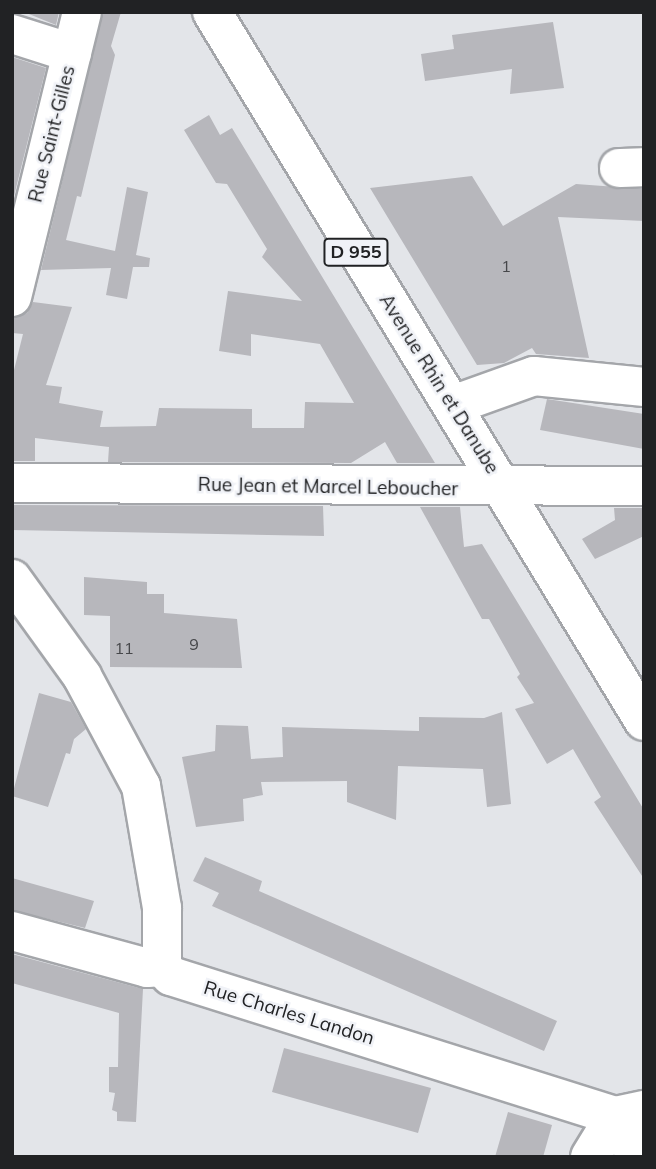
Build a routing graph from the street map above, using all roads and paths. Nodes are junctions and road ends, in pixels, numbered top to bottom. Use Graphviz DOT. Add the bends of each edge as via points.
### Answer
graph roads {
  1 [pos="82,12"];
  2 [pos="212,12"];
  3 [pos="12,34"];
  4 [pos="72,53"];
  5 [pos="12,296"];
  6 [pos="644,387"];
  7 [pos="453,405"];
  8 [pos="12,483"];
  9 [pos="644,486"];
  10 [pos="505,488"];
  11 [pos="12,579"];
  12 [pos="644,721"];
  13 [pos="12,931"];
  14 [pos="162,967"];
  15 [pos="620,1135"];
  1 -- 4 [label="street, Rue Saint-Gilles"];
  2 -- 7 [label="street, Avenue Rhin et Danube / D 955"];
  3 -- 4 [label="street"];
  4 -- 5 [label="street, Rue Saint-Gilles"];
  6 -- 7 [label="street" via="534,376"];
  7 -- 10 [label="street, Avenue Rhin et Danube / D 955"];
  8 -- 10 [label="street, Rue Jean et Marcel Leboucher"];
  9 -- 10 [label="street, Rue Jean et Marcel Leboucher"];
  10 -- 12 [label="street, Avenue Rhin et Danube / D 955"];
  11 -- 14 [label="street" via="82,676 141,786 162,908"];
  13 -- 14 [label="street, Rue Charles Landon" via="147,968"];
  14 -- 15 [label="street, Rue Charles Landon" via="172,976 566,1101"];
}
